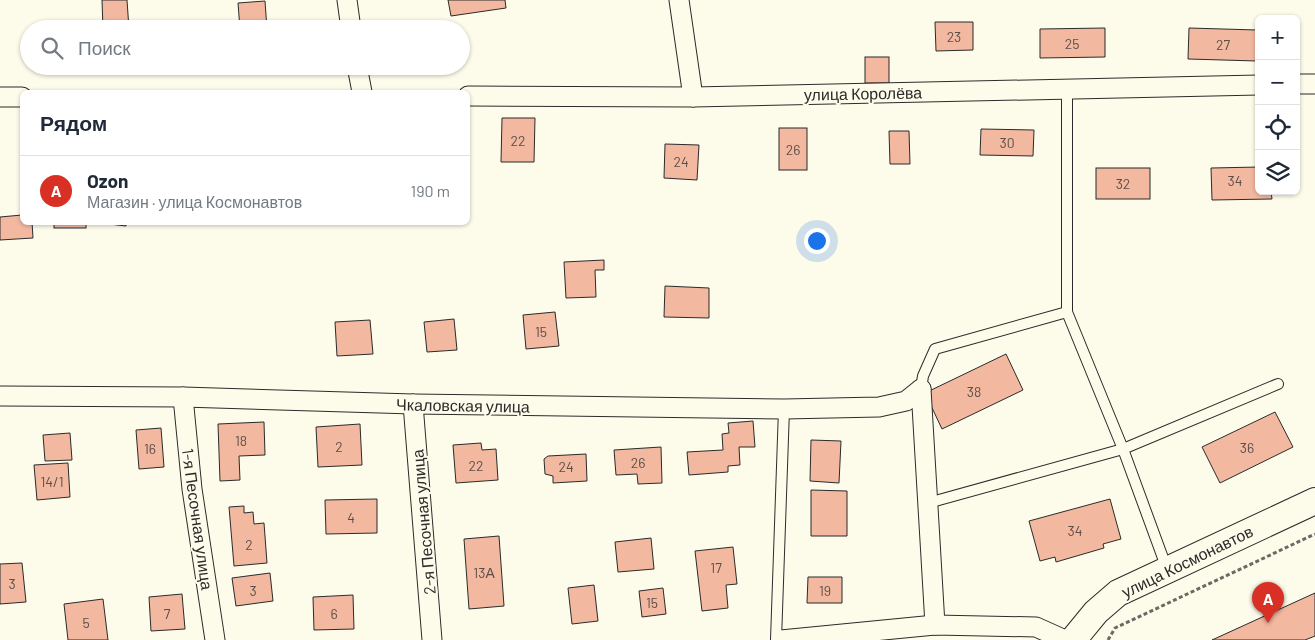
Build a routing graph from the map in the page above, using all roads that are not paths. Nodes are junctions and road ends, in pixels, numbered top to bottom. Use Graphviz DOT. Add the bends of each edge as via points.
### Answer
graph roads {
  1 [pos="347,0"];
  2 [pos="679,0"];
  3 [pos="350,20"];
  4 [pos="359,75"];
  5 [pos="1300,84"];
  6 [pos="1315,84"];
  7 [pos="1255,85"];
  8 [pos="1067,89"];
  9 [pos="362,90"];
  10 [pos="470,96"];
  11 [pos="0,97"];
  12 [pos="20,97"];
  13 [pos="693,97"];
  14 [pos="1067,312"];
  15 [pos="1278,384"];
  16 [pos="921,389"];
  17 [pos="0,396"];
  18 [pos="183,397"];
  19 [pos="413,404"];
  20 [pos="784,409"];
  21 [pos="1123,449"];
  22 [pos="1315,501"];
  23 [pos="928,503"];
  24 [pos="1167,570"];
  25 [pos="936,625"];
  26 [pos="977,633"];
  27 [pos="215,640"];
  28 [pos="432,640"];
  29 [pos="776,640"];
  30 [pos="781,640"];
  31 [pos="1065,640"];
  32 [pos="1073,640"];
  1 -- 3 [label="street"];
  2 -- 13 [label="street"];
  4 -- 9 [label="street"];
  5 -- 6 [label="street"];
  7 -- 8 [label="street, улица Королёва"];
  8 -- 13 [label="street, улица Королёва"];
  8 -- 14 [label="lane"];
  10 -- 13 [label="street, улица Королёва"];
  11 -- 12 [label="street"];
  14 -- 16 [label="lane" via="935,349 922,376"];
  14 -- 21 [label="lane"];
  15 -- 21 [label="lane"];
  16 -- 20 [label="street, Чкаловская улица" via="906,401 879,407"];
  16 -- 23 [label="street"];
  17 -- 18 [label="street, Чкаловская улица"];
  18 -- 19 [label="street, Чкаловская улица"];
  18 -- 27 [label="street, 1-я Песочная улица" via="192,489"];
  19 -- 20 [label="street, Чкаловская улица"];
  19 -- 28 [label="street, 2-я Песочная улица"];
  20 -- 29 [label="lane"];
  21 -- 23 [label="lane"];
  21 -- 24 [label="lane"];
  22 -- 24 [label="main road, улица Космонавтов"];
  23 -- 25 [label="street"];
  24 -- 32 [label="main road, улица Космонавтов" via="1118,594 1096,612"];
  25 -- 26 [label="street"];
  25 -- 30 [label="street"];
  26 -- 31 [label="street" via="1036,627"];
}
